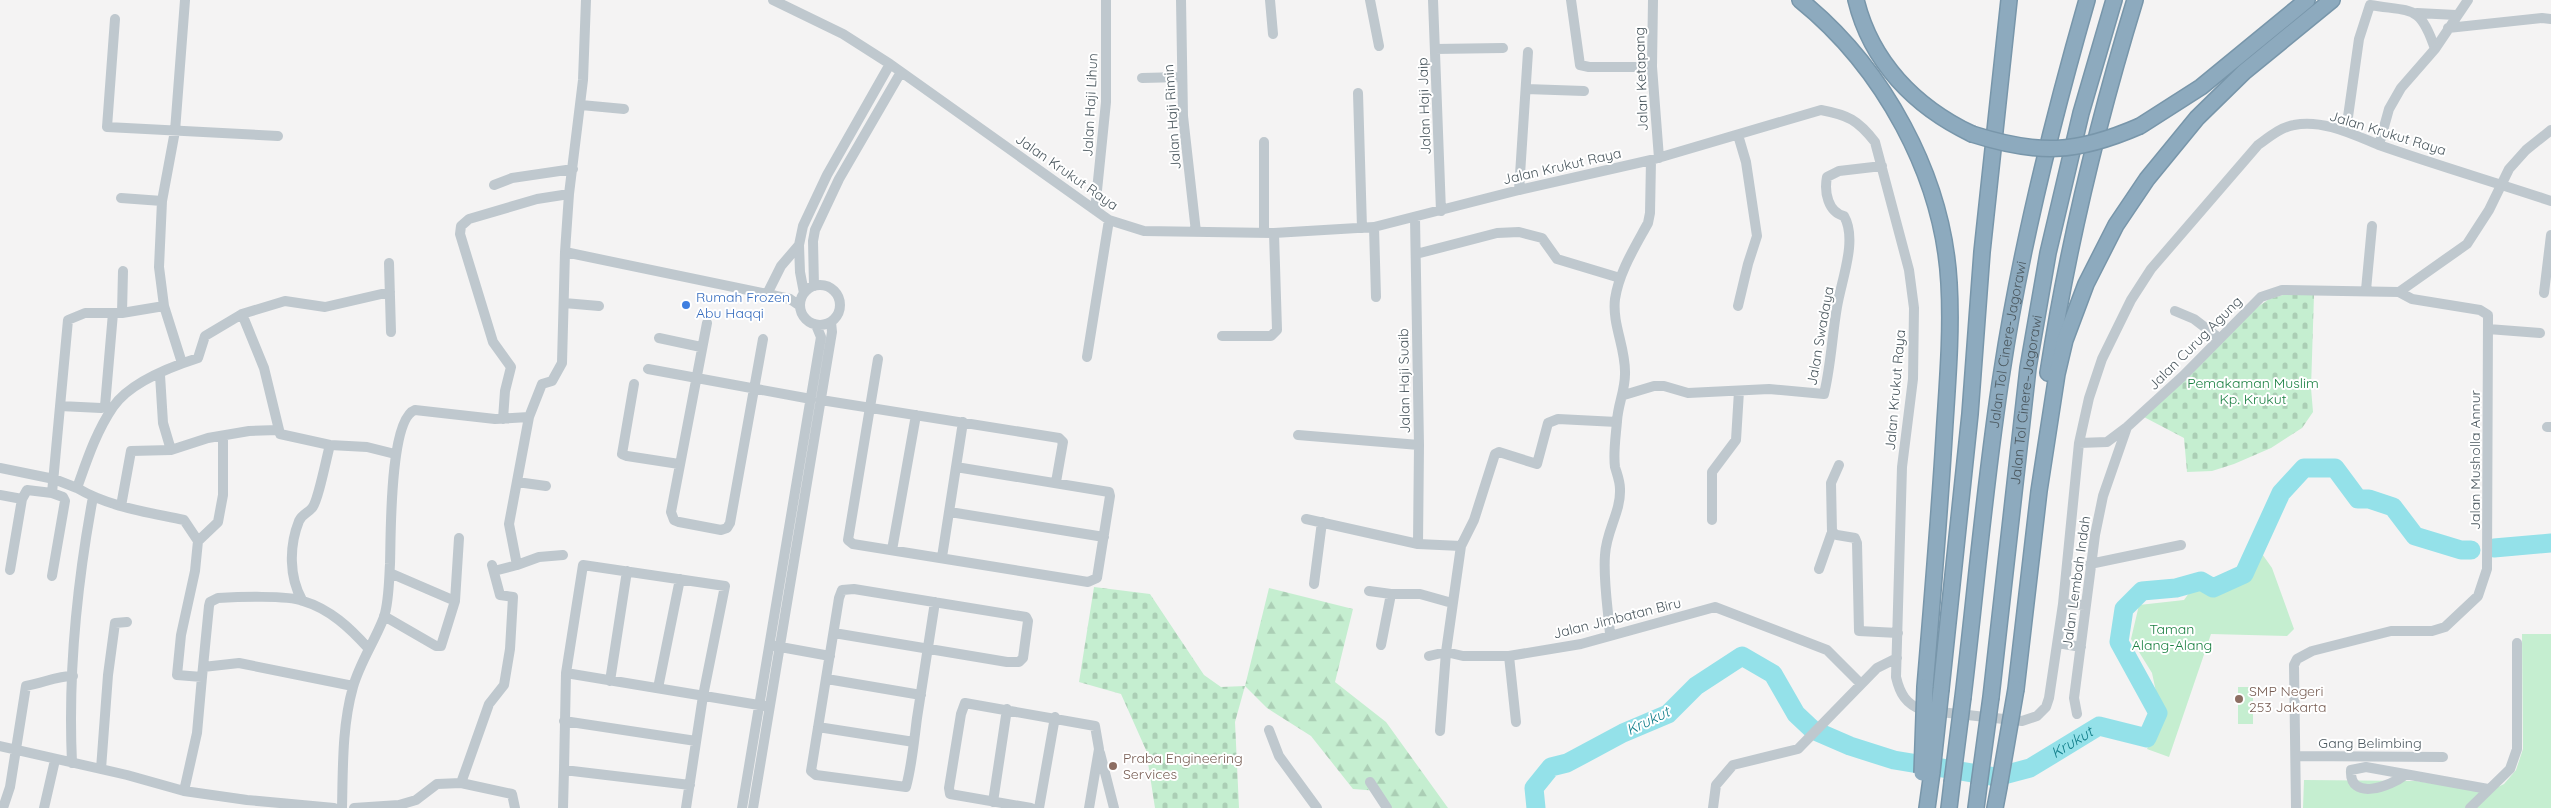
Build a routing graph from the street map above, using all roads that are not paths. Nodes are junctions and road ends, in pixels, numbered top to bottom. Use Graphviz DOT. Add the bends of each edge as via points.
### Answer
graph roads {
  1 [pos="186,0"];
  2 [pos="586,0"];
  3 [pos="773,0"];
  4 [pos="1106,0"];
  5 [pos="1181,0"];
  6 [pos="1270,0"];
  7 [pos="1370,0"];
  8 [pos="1433,0"];
  9 [pos="1572,0"];
  10 [pos="1653,0"];
  11 [pos="1800,0"];
  12 [pos="1856,0"];
  13 [pos="2009,0"];
  14 [pos="2087,0"];
  15 [pos="2114,0"];
  16 [pos="2135,0"];
  17 [pos="2307,0"];
  18 [pos="2332,0"];
  19 [pos="2468,0"];
  20 [pos="2417,13"];
  21 [pos="2456,15"];
  22 [pos="115,19"];
  23 [pos="2551,19"];
  24 [pos="2448,28"];
  25 [pos="1273,34"];
  26 [pos="1379,46"];
  27 [pos="1503,48"];
  28 [pos="1435,49"];
  29 [pos="2435,49"];
  30 [pos="1528,52"];
  31 [pos="890,64"];
  32 [pos="1652,68"];
  33 [pos="901,72"];
  34 [pos="1182,77"];
  35 [pos="1142,78"];
  36 [pos="1526,89"];
  37 [pos="1584,91"];
  38 [pos="1358,93"];
  39 [pos="581,105"];
  40 [pos="624,109"];
  41 [pos="2551,130"];
  42 [pos="175,131"];
  43 [pos="2346,132"];
  44 [pos="278,136"];
  45 [pos="1738,138"];
  46 [pos="1264,142"];
  47 [pos="2380,144"];
  48 [pos="1654,162"];
  49 [pos="1882,166"];
  50 [pos="573,169"];
  51 [pos="2502,184"];
  52 [pos="494,185"];
  53 [pos="1519,190"];
  54 [pos="569,194"];
  55 [pos="121,198"];
  56 [pos="162,201"];
  57 [pos="2551,201"];
  58 [pos="1095,210"];
  59 [pos="1441,212"];
  60 [pos="1415,218"];
  61 [pos="1109,220"];
  62 [pos="2372,226"];
  63 [pos="1374,227"];
  64 [pos="1362,228"];
  65 [pos="1196,232"];
  66 [pos="1269,233"];
  67 [pos="2551,235"];
  68 [pos="799,241"];
  69 [pos="812,241"];
  70 [pos="1416,250"];
  71 [pos="565,252"];
  72 [pos="389,263"];
  73 [pos="123,272"];
  74 [pos="1620,278"];
  75 [pos="814,286"];
  76 [pos="2366,290"];
  77 [pos="390,292"];
  78 [pos="2399,292"];
  79 [pos="2544,293"];
  80 [pos="767,294"];
  81 [pos="1376,297"];
  82 [pos="802,298"];
  83 [pos="564,303"];
  84 [pos="164,306"];
  85 [pos="599,306"];
  86 [pos="1738,306"];
  87 [pos="2175,311"];
  88 [pos="117,313"];
  89 [pos="242,314"];
  90 [pos="830,322"];
  91 [pos="707,323"];
  92 [pos="816,325"];
  93 [pos="2488,329"];
  94 [pos="391,332"];
  95 [pos="2540,333"];
  96 [pos="1222,336"];
  97 [pos="659,338"];
  98 [pos="2219,338"];
  99 [pos="763,339"];
  100 [pos="702,347"];
  101 [pos="1087,357"];
  102 [pos="878,359"];
  103 [pos="182,363"];
  104 [pos="648,369"];
  105 [pos="160,374"];
  106 [pos="696,378"];
  107 [pos="634,384"];
  108 [pos="754,388"];
  109 [pos="1739,391"];
  110 [pos="1624,395"];
  111 [pos="816,400"];
  112 [pos="60,406"];
  113 [pos="868,408"];
  114 [pos="916,415"];
  115 [pos="529,417"];
  116 [pos="503,419"];
  117 [pos="963,422"];
  118 [pos="1617,422"];
  119 [pos="2127,427"];
  120 [pos="278,430"];
  121 [pos="1298,434"];
  122 [pos="223,436"];
  123 [pos="2079,443"];
  124 [pos="330,444"];
  125 [pos="1419,445"];
  126 [pos="171,450"];
  127 [pos="394,454"];
  128 [pos="679,464"];
  129 [pos="1838,465"];
  130 [pos="956,467"];
  131 [pos="0,468"];
  132 [pos="54,479"];
  133 [pos="517,482"];
  134 [pos="1056,482"];
  135 [pos="546,486"];
  136 [pos="77,488"];
  137 [pos="2039,490"];
  138 [pos="52,493"];
  139 [pos="0,495"];
  140 [pos="93,497"];
  141 [pos="22,499"];
  142 [pos="121,506"];
  143 [pos="791,508"];
  144 [pos="802,510"];
  145 [pos="950,512"];
  146 [pos="1306,519"];
  147 [pos="1712,520"];
  148 [pos="1322,522"];
  149 [pos="1832,532"];
  150 [pos="1104,537"];
  151 [pos="459,538"];
  152 [pos="198,541"];
  153 [pos="1418,544"];
  154 [pos="2182,545"];
  155 [pos="1461,546"];
  156 [pos="892,550"];
  157 [pos="563,555"];
  158 [pos="942,558"];
  159 [pos="2090,564"];
  160 [pos="517,566"];
  161 [pos="1819,569"];
  162 [pos="10,570"];
  163 [pos="627,571"];
  164 [pos="390,573"];
  165 [pos="52,576"];
  166 [pos="680,579"];
  167 [pos="1314,584"];
  168 [pos="1369,591"];
  169 [pos="1391,594"];
  170 [pos="302,600"];
  171 [pos="455,601"];
  172 [pos="935,602"];
  173 [pos="1452,603"];
  174 [pos="2063,604"];
  175 [pos="2085,605"];
  176 [pos="384,616"];
  177 [pos="127,622"];
  178 [pos="1898,632"];
  179 [pos="834,633"];
  180 [pos="1610,634"];
  181 [pos="2058,643"];
  182 [pos="2517,643"];
  183 [pos="1381,645"];
  184 [pos="769,646"];
  185 [pos="780,647"];
  186 [pos="2081,647"];
  187 [pos="368,648"];
  188 [pos="928,648"];
  189 [pos="1446,652"];
  190 [pos="830,656"];
  191 [pos="1429,656"];
  192 [pos="1509,656"];
  193 [pos="1897,658"];
  194 [pos="202,672"];
  195 [pos="566,674"];
  196 [pos="73,676"];
  197 [pos="827,679"];
  198 [pos="610,681"];
  199 [pos="1862,684"];
  200 [pos="353,686"];
  201 [pos="658,688"];
  202 [pos="921,695"];
  203 [pos="703,696"];
  204 [pos="764,706"];
  205 [pos="1007,709"];
  206 [pos="2077,714"];
  207 [pos="1055,718"];
  208 [pos="564,721"];
  209 [pos="1516,722"];
  210 [pos="818,727"];
  211 [pos="1269,730"];
  212 [pos="1440,731"];
  213 [pos="696,741"];
  214 [pos="914,742"];
  215 [pos="0,746"];
  216 [pos="17,749"];
  217 [pos="1099,749"];
  218 [pos="2297,756"];
  219 [pos="2443,757"];
  220 [pos="55,760"];
  221 [pos="72,763"];
  222 [pos="101,769"];
  223 [pos="564,770"];
  224 [pos="1927,773"];
  225 [pos="2405,775"];
  226 [pos="1370,782"];
  227 [pos="461,783"];
  228 [pos="690,785"];
  229 [pos="2488,789"];
  230 [pos="184,791"];
  231 [pos="993,802"];
  232 [pos="247,804"];
  233 [pos="979,804"];
  234 [pos="3,808"];
  235 [pos="44,808"];
  236 [pos="334,808"];
  237 [pos="342,808"];
  238 [pos="354,808"];
  239 [pos="515,808"];
  240 [pos="562,808"];
  241 [pos="686,808"];
  242 [pos="742,808"];
  243 [pos="753,808"];
  244 [pos="1031,808"];
  245 [pos="1039,808"];
  246 [pos="1089,808"];
  247 [pos="1114,808"];
  248 [pos="1317,808"];
  249 [pos="1387,808"];
  250 [pos="1712,808"];
  251 [pos="1921,808"];
  252 [pos="1927,808"];
  253 [pos="1949,808"];
  254 [pos="1976,808"];
  255 [pos="1995,808"];
  256 [pos="2296,808"];
  257 [pos="2470,808"];
  1 -- 42 [label="street"];
  2 -- 39 [label="street"];
  3 -- 31 [label="street, Jalan Krukut Raya" via="843,34"];
  4 -- 58 [label="street, Jalan Haji Lihun" via="1106,102"];
  5 -- 34 [label="street, Jalan Haji Rimin"];
  6 -- 25 [label="street"];
  7 -- 26 [label="street"];
  8 -- 28 [label="street, Jalan Haji Jaip"];
  9 -- 32 [label="street" via="1580,65 1589,68"];
  10 -- 32 [label="street, Jalan Ketapang"];
  11 -- 224 [label="highway, bridge" via="1824,20 1860,59 1892,106 1915,150 1945,248 1950,339 1925,687"];
  12 -- 17 [label="highway, bridge" via="1870,39 1887,68 1908,93 1945,121 1972,134 2006,145 2040,149 2074,148 2107,140 2140,126 2201,87"];
  13 -- 224 [label="highway, bridge" via="1941,689"];
  14 -- 253 [label="highway, Jalan Tol Cinere-Jagorawi, bridge" via="2030,216 2002,371"];
  15 -- 254 [label="highway, Jalan Tol Cinere–Jagorawi, bridge" via="2081,113 2048,253 2028,368"];
  16 -- 137 [label="highway" via="2080,195 2058,304 2042,412"];
  18 -- 137 [label="highway" via="2244,72 2197,118 2147,178 2116,225 2086,284 2064,340"];
  19 -- 21 [label="street"];
  20 -- 21 [label="street"];
  20 -- 29 [label="street" via="2426,24"];
  20 -- 43 [label="street" via="2370,5 2359,39"];
  21 -- 24 [label="street"];
  22 -- 42 [label="street" via="106,126"];
  23 -- 24 [label="street"];
  24 -- 29 [label="street"];
  27 -- 28 [label="street"];
  28 -- 59 [label="street, Jalan Haji Jaip"];
  29 -- 47 [label="street" via="2400,88 2389,109"];
  30 -- 36 [label="street"];
  31 -- 33 [label="street, Jalan Krukut Raya"];
  31 -- 68 [label="street" via="827,175"];
  32 -- 48 [label="street, Jalan Ketapang"];
  33 -- 58 [label="street, Jalan Krukut Raya"];
  33 -- 69 [label="street" via="839,179"];
  34 -- 35 [label="street"];
  34 -- 65 [label="street, Jalan Haji Rimin"];
  36 -- 37 [label="street"];
  36 -- 53 [label="street"];
  38 -- 64 [label="street"];
  39 -- 40 [label="street"];
  39 -- 50 [label="street"];
  41 -- 51 [label="street" via="2526,150 2509,169"];
  42 -- 44 [label="street"];
  42 -- 56 [label="street"];
  43 -- 47 [label="street, Jalan Krukut Raya"];
  43 -- 123 [label="street, Jalan Krukut Raya" via="2294,124 2278,131 2258,145 2157,262 2131,300 2102,359"];
  45 -- 48 [label="street, Jalan Krukut Raya"];
  45 -- 49 [label="street, Jalan Krukut Raya" via="1821,110 1844,114 1863,126 1875,142"];
  45 -- 86 [label="street" via="1746,162 1757,236"];
  46 -- 66 [label="street"];
  47 -- 51 [label="street, Jalan Krukut Raya"];
  48 -- 53 [label="street, Jalan Krukut Raya"];
  48 -- 74 [label="street, Jalan Ketapang" via="1648,223"];
  49 -- 109 [label="street, Jalan Swadaya" via="1839,171 1827,177 1831,210 1844,216 1848,223 1848,262 1837,306 1831,366 1824,394 1797,390"];
  49 -- 178 [label="street, Jalan Krukut Raya" via="1909,270 1914,308 1913,379 1902,467"];
  50 -- 52 [label="street" via="512,178"];
  50 -- 54 [label="street"];
  51 -- 57 [label="street, Jalan Krukut Raya"];
  51 -- 78 [label="street" via="2490,210 2467,244"];
  53 -- 59 [label="street, Jalan Krukut Raya"];
  54 -- 71 [label="street"];
  54 -- 116 [label="street" via="520,204 469,220 461,226 460,234 484,318 493,342 511,367"];
  55 -- 56 [label="street"];
  56 -- 84 [label="street" via="159,266"];
  58 -- 61 [label="street, Jalan Krukut Raya"];
  59 -- 60 [label="street, Jalan Krukut Raya"];
  60 -- 63 [label="street, Jalan Krukut Raya"];
  60 -- 70 [label="street, Jalan Haji Suaib"];
  61 -- 65 [label="street, Jalan Krukut Raya" via="1144,231"];
  61 -- 101 [label="street"];
  62 -- 76 [label="street"];
  63 -- 64 [label="street, Jalan Krukut Raya"];
  63 -- 81 [label="street"];
  64 -- 66 [label="street, Jalan Krukut Raya"];
  65 -- 66 [label="street, Jalan Krukut Raya"];
  66 -- 96 [label="street" via="1277,330 1272,336"];
  67 -- 79 [label="street"];
  68 -- 69 [label="street"];
  68 -- 80 [label="street"];
  68 -- 82 [label="street"];
  69 -- 75 [label="street"];
  70 -- 74 [label="street" via="1497,233 1519,232 1542,238 1556,259"];
  70 -- 125 [label="street, Jalan Haji Suaib"];
  71 -- 80 [label="street"];
  71 -- 83 [label="street"];
  72 -- 77 [label="street"];
  73 -- 88 [label="street"];
  74 -- 110 [label="street, Jalan Ketapang" via="1615,310 1616,328 1624,353"];
  75 -- 82 [label="street"];
  75 -- 90 [label="street" via="826,285 839,296 838,314"];
  76 -- 78 [label="street, Jalan Curug Agung"];
  76 -- 98 [label="street, Jalan Curug Agung" via="2282,290 2261,297"];
  77 -- 89 [label="street" via="325,307 285,301"];
  77 -- 94 [label="street"];
  78 -- 93 [label="street, Jalan Musholla Annur" via="2412,299 2480,310 2488,315"];
  80 -- 82 [label="street"];
  82 -- 92 [label="street" via="807,320"];
  83 -- 85 [label="street"];
  83 -- 115 [label="street" via="562,363 552,381 542,384"];
  84 -- 88 [label="street"];
  84 -- 103 [label="street"];
  87 -- 98 [label="street" via="2194,319"];
  88 -- 112 [label="street" via="85,313 68,320"];
  88 -- 112 [label="street" via="105,406"];
  89 -- 103 [label="street" via="205,336 198,358"];
  89 -- 120 [label="street" via="264,368"];
  90 -- 92 [label="street"];
  90 -- 111 [label="street" via="832,332"];
  91 -- 100 [label="street"];
  92 -- 111 [label="street" via="820,337"];
  93 -- 95 [label="street"];
  93 -- 218 [label="street, Jalan Musholla Annur" via="2487,569 2478,596 2445,628 2432,631 2391,630 2312,651 2297,659 2294,665"];
  97 -- 100 [label="street"];
  98 -- 119 [label="street, Jalan Curug Agung"];
  99 -- 108 [label="street"];
  100 -- 106 [label="street"];
  102 -- 113 [label="street"];
  103 -- 105 [label="street"];
  104 -- 106 [label="street"];
  105 -- 126 [label="street" via="163,423"];
  105 -- 136 [label="street" via="134,387 114,406 98,433"];
  106 -- 108 [label="street"];
  106 -- 128 [label="street"];
  107 -- 128 [label="street" via="622,454"];
  108 -- 111 [label="street"];
  108 -- 128 [label="street" via="728,528 721,530 674,520 671,512"];
  109 -- 110 [label="street, Jalan Swadaya" via="1688,393 1654,386"];
  109 -- 147 [label="street" via="1736,440 1712,472"];
  110 -- 118 [label="street, Jalan Ketapang" via="1618,406"];
  111 -- 113 [label="street"];
  111 -- 143 [label="street"];
  111 -- 144 [label="street"];
  112 -- 132 [label="street"];
  113 -- 114 [label="street"];
  113 -- 156 [label="street" via="848,540 853,544"];
  114 -- 117 [label="street"];
  114 -- 156 [label="street"];
  115 -- 116 [label="street"];
  115 -- 133 [label="street"];
  116 -- 127 [label="street" via="415,410 408,415"];
  117 -- 130 [label="street"];
  117 -- 134 [label="street" via="1059,438 1063,442"];
  118 -- 155 [label="street" via="1558,419 1548,423 1537,464 1500,452 1495,454 1474,520"];
  118 -- 180 [label="street, Jalan Ketapang" via="1615,465 1620,488 1618,508 1604,556"];
  119 -- 123 [label="street, Jalan Curug Agung" via="2107,442"];
  119 -- 159 [label="street, Jalan Lembah Indah" via="2103,496"];
  120 -- 122 [label="street"];
  120 -- 124 [label="street" via="280,434"];
  121 -- 125 [label="street"];
  122 -- 126 [label="street"];
  122 -- 152 [label="street" via="223,496 218,522"];
  123 -- 174 [label="street, Jalan Krukut Raya"];
  124 -- 127 [label="street" via="367,447"];
  124 -- 170 [label="street" via="312,508 302,517 297,529 291,566 294,586"];
  125 -- 153 [label="street, Jalan Haji Suaib"];
  126 -- 142 [label="street" via="131,451"];
  127 -- 164 [label="street"];
  129 -- 149 [label="street" via="1831,483"];
  130 -- 134 [label="street"];
  130 -- 145 [label="street"];
  131 -- 132 [label="street"];
  132 -- 136 [label="street"];
  132 -- 138 [label="street"];
  133 -- 135 [label="street"];
  133 -- 160 [label="street" via="509,524"];
  134 -- 150 [label="street" via="1109,492"];
  136 -- 140 [label="street"];
  137 -- 255 [label="highway, bridge" via="2016,689"];
  138 -- 141 [label="street" via="27,490"];
  138 -- 165 [label="street" via="63,496 65,501"];
  139 -- 141 [label="street"];
  140 -- 142 [label="street"];
  140 -- 196 [label="street" via="82,568"];
  141 -- 162 [label="street"];
  142 -- 152 [label="street" via="184,520"];
  143 -- 144 [label="street"];
  143 -- 184 [label="street"];
  144 -- 185 [label="street"];
  145 -- 150 [label="street"];
  145 -- 158 [label="street"];
  146 -- 148 [label="street"];
  148 -- 153 [label="street"];
  148 -- 167 [label="street"];
  149 -- 161 [label="street"];
  149 -- 178 [label="street" via="1855,538 1857,543 1859,631"];
  150 -- 158 [label="street" via="1099,575 1091,582"];
  151 -- 171 [label="street"];
  152 -- 194 [label="street" via="177,675"];
  153 -- 155 [label="street"];
  154 -- 159 [label="street"];
  155 -- 173 [label="street"];
  156 -- 158 [label="street"];
  157 -- 160 [label="street" via="539,557"];
  159 -- 175 [label="street, Jalan Lembah Indah"];
  160 -- 227 [label="street" via="493,568 500,595 513,597 510,649 504,685 489,704"];
  163 -- 166 [label="street"];
  163 -- 195 [label="street" via="582,566"];
  163 -- 198 [label="street"];
  164 -- 171 [label="street"];
  164 -- 176 [label="street"];
  166 -- 201 [label="street"];
  166 -- 203 [label="street" via="725,586"];
  168 -- 169 [label="street"];
  169 -- 173 [label="street" via="1420,594"];
  169 -- 183 [label="street"];
  170 -- 187 [label="street" via="351,629"];
  170 -- 194 [label="street" via="239,597 214,600 209,606"];
  171 -- 176 [label="street" via="439,647"];
  172 -- 179 [label="street" via="847,588 840,592"];
  172 -- 188 [label="street"];
  172 -- 188 [label="street" via="1026,617 1023,658 1019,662 1007,662"];
  173 -- 189 [label="street"];
  174 -- 175 [label="street"];
  174 -- 181 [label="street, Jalan Krukut Raya"];
  175 -- 186 [label="street, Jalan Lembah Indah"];
  176 -- 187 [label="street"];
  177 -- 222 [label="street" via="115,623"];
  178 -- 193 [label="street, Jalan Krukut Raya"];
  179 -- 188 [label="street"];
  179 -- 190 [label="street"];
  180 -- 192 [label="street, Jalan Jimbatan Biru" via="1581,644"];
  180 -- 199 [label="street, Jalan Jimbatan Biru" via="1715,607 1827,650"];
  181 -- 186 [label="street"];
  181 -- 193 [label="street, Jalan Krukut Raya" via="2046,707 2037,716 2022,721 1910,706 1896,677"];
  182 -- 229 [label="street" via="2517,749 2510,769"];
  184 -- 185 [label="street"];
  184 -- 204 [label="street"];
  185 -- 190 [label="street"];
  185 -- 204 [label="street"];
  186 -- 206 [label="street, Jalan Lembah Indah" via="2074,698"];
  187 -- 200 [label="street"];
  188 -- 202 [label="street"];
  189 -- 191 [label="street"];
  189 -- 192 [label="street, Jalan Jimbatan Biru" via="1464,656"];
  189 -- 212 [label="street"];
  190 -- 197 [label="street"];
  192 -- 209 [label="street"];
  193 -- 199 [label="street" via="1877,668"];
  194 -- 200 [label="street" via="239,663"];
  194 -- 230 [label="street" via="197,733"];
  195 -- 198 [label="street"];
  195 -- 208 [label="street"];
  196 -- 216 [label="street" via="59,676 26,686"];
  196 -- 221 [label="street"];
  197 -- 202 [label="street"];
  197 -- 210 [label="street"];
  198 -- 201 [label="street"];
  199 -- 250 [label="street" via="1798,749 1733,765 1716,785"];
  200 -- 237 [label="street" via="344,730"];
  201 -- 203 [label="street"];
  202 -- 214 [label="street"];
  203 -- 204 [label="street"];
  203 -- 213 [label="street"];
  204 -- 242 [label="street"];
  204 -- 243 [label="street"];
  205 -- 207 [label="street"];
  205 -- 231 [label="street"];
  205 -- 233 [label="street" via="968,703 962,708 948,788 950,794"];
  207 -- 217 [label="street" via="1095,726"];
  207 -- 245 [label="street"];
  208 -- 213 [label="street"];
  208 -- 223 [label="street"];
  210 -- 214 [label="street"];
  210 -- 214 [label="street" via="811,771 816,775 906,787"];
  211 -- 248 [label="street" via="1279,756"];
  213 -- 228 [label="street"];
  215 -- 216 [label="street"];
  216 -- 220 [label="street"];
  216 -- 234 [label="street"];
  217 -- 246 [label="street"];
  217 -- 247 [label="street"];
  218 -- 219 [label="street, Gang Belimbing"];
  218 -- 256 [label="street"];
  220 -- 221 [label="street"];
  220 -- 235 [label="street"];
  221 -- 222 [label="street"];
  222 -- 230 [label="street"];
  223 -- 228 [label="street"];
  223 -- 240 [label="street"];
  224 -- 251 [label="highway"];
  224 -- 252 [label="highway"];
  225 -- 229 [label="street"];
  226 -- 249 [label="street"];
  227 -- 238 [label="street" via="437,784 416,800 399,806"];
  227 -- 239 [label="street" via="512,794"];
  228 -- 241 [label="street"];
  229 -- 257 [label="street"];
  230 -- 232 [label="street"];
  231 -- 233 [label="street"];
  231 -- 244 [label="street"];
  232 -- 236 [label="street"];
}
